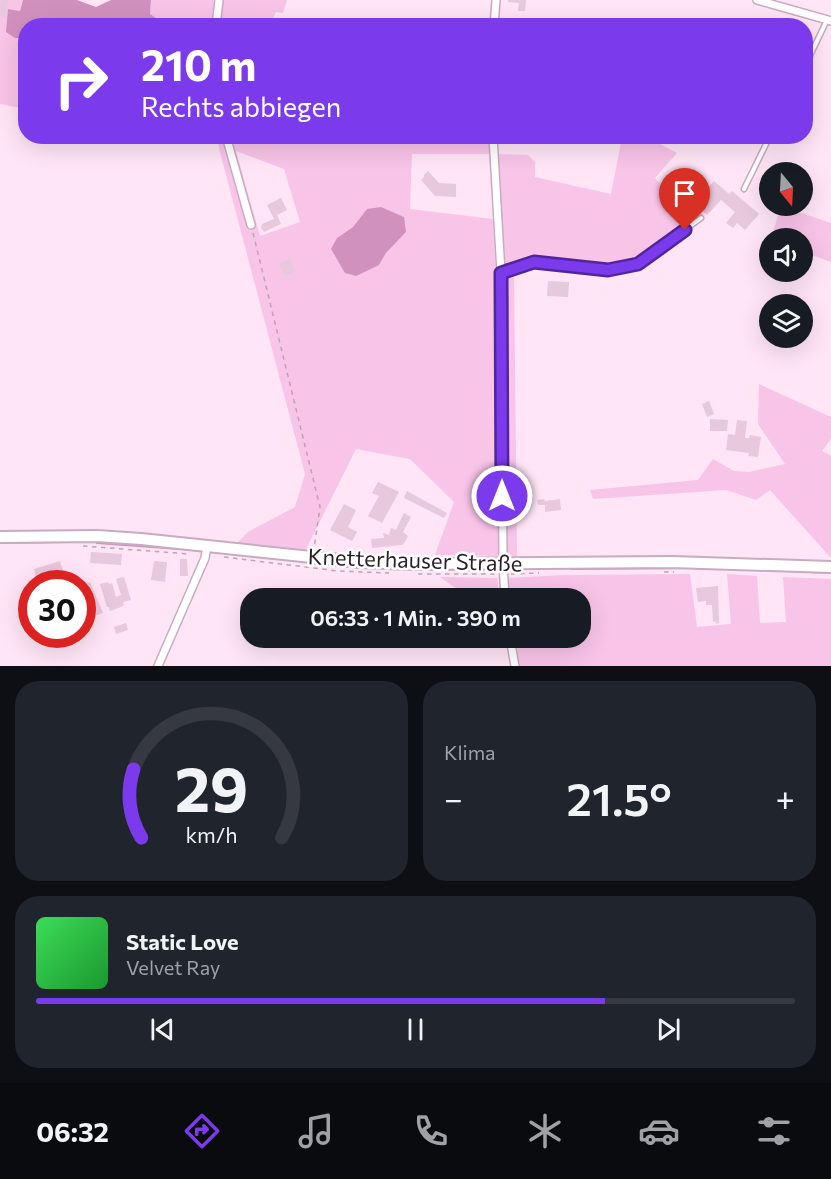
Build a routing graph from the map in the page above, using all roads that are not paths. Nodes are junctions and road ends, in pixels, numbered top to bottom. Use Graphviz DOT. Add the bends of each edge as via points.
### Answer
graph roads {
  1 [pos="219,0"];
  2 [pos="496,0"];
  3 [pos="757,0"];
  4 [pos="217,18"];
  5 [pos="495,18"];
  6 [pos="829,20"];
  7 [pos="813,51"];
  8 [pos="228,144"];
  9 [pos="493,144"];
  10 [pos="766,144"];
  11 [pos="744,189"];
  12 [pos="701,218"];
  13 [pos="251,225"];
  14 [pos="501,273"];
  15 [pos="0,537"];
  16 [pos="206,550"];
  17 [pos="831,567"];
  18 [pos="503,569"];
  19 [pos="504,588"];
  20 [pos="512,648"];
  21 [pos="158,666"];
  22 [pos="515,666"];
  1 -- 4 [label="street"];
  2 -- 5 [label="street"];
  3 -- 6 [label="street"];
  6 -- 7 [label="lane"];
  8 -- 13 [label="street"];
  9 -- 14 [label="street"];
  10 -- 11 [label="lane"];
  12 -- 14 [label="lane" via="638,264 608,270 534,262"];
  14 -- 18 [label="street"];
  15 -- 16 [label="street, Knetterhauser Straße" via="97,536"];
  16 -- 18 [label="street, Knetterhauser Straße"];
  16 -- 21 [label="street"];
  17 -- 18 [label="street, Knetterhauser Straße" via="672,562"];
  18 -- 19 [label="street"];
  20 -- 22 [label="street"];
}
